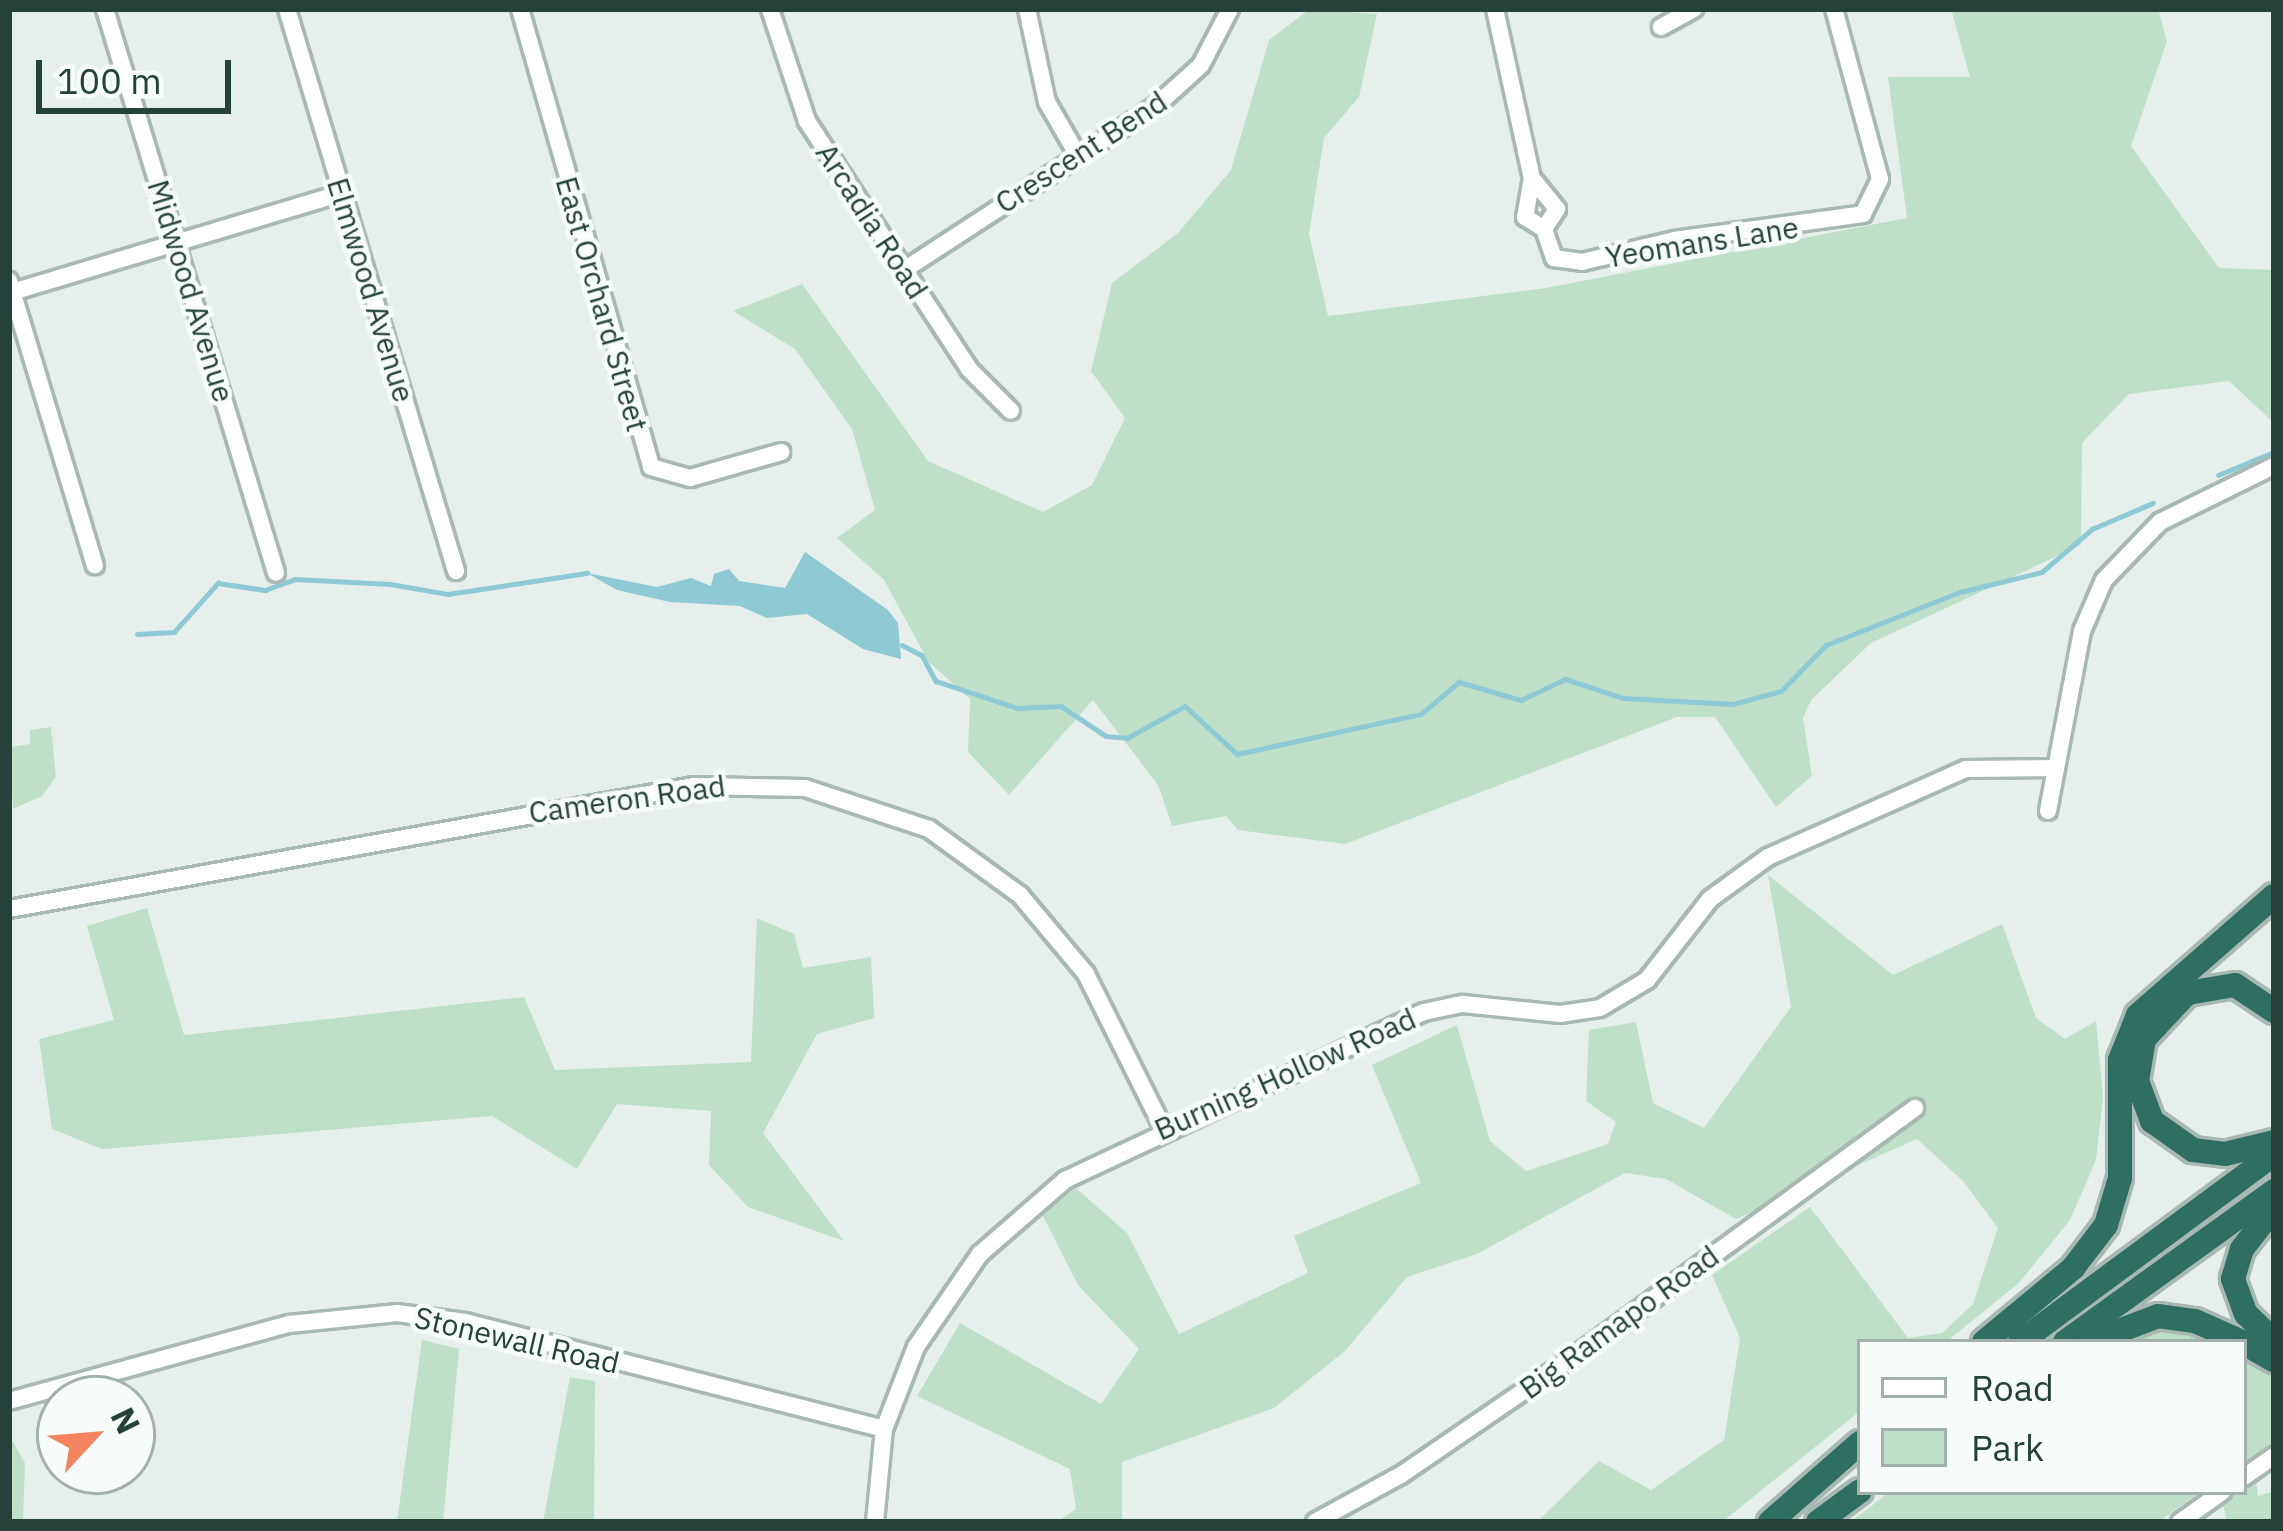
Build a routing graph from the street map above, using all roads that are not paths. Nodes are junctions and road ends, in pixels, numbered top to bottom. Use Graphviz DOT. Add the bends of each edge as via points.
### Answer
graph roads {
  1 [pos="105,9"];
  2 [pos="287,9"];
  3 [pos="520,9"];
  4 [pos="770,9"];
  5 [pos="1027,9"];
  6 [pos="1230,9"];
  7 [pos="1496,9"];
  8 [pos="1694,9"];
  9 [pos="1834,9"];
  10 [pos="1661,27"];
  11 [pos="1078,154"];
  12 [pos="343,193"];
  13 [pos="176,243"];
  14 [pos="904,270"];
  15 [pos="11,286"];
  16 [pos="1011,411"];
  17 [pos="781,452"];
  18 [pos="2274,466"];
  19 [pos="95,566"];
  20 [pos="456,571"];
  21 [pos="276,573"];
  22 [pos="2056,768"];
  23 [pos="2048,811"];
  24 [pos="2274,896"];
  25 [pos="9,909"];
  26 [pos="2274,1011"];
  27 [pos="1915,1108"];
  28 [pos="1163,1129"];
  29 [pos="2274,1142"];
  30 [pos="2274,1154"];
  31 [pos="2274,1191"];
  32 [pos="2274,1208"];
  33 [pos="1988,1339"];
  34 [pos="2024,1339"];
  35 [pos="2069,1339"];
  36 [pos="2098,1339"];
  37 [pos="2236,1339"];
  38 [pos="2274,1341"];
  39 [pos="2247,1344"];
  40 [pos="2274,1360"];
  41 [pos="9,1401"];
  42 [pos="884,1429"];
  43 [pos="1857,1446"];
  44 [pos="2274,1456"];
  45 [pos="1857,1460"];
  46 [pos="2247,1475"];
  47 [pos="1857,1493"];
  48 [pos="2218,1495"];
  49 [pos="875,1522"];
  50 [pos="1316,1522"];
  51 [pos="1770,1522"];
  52 [pos="1818,1522"];
  53 [pos="2180,1522"];
  1 -- 13 [label="street, Midwood Avenue"];
  2 -- 12 [label="street, Elmwood Avenue"];
  3 -- 17 [label="street, East Orchard Street" via="651,467 690,478"];
  4 -- 14 [label="street, Arcadia Road" via="808,121"];
  5 -- 11 [label="street" via="1047,102"];
  6 -- 11 [label="street, Crescent Bend" via="1209,53 1179,88"];
  7 -- 9 [label="street, Yeomans Lane" via="1532,178 1525,218 1544,229 1554,258 1582,262 1674,240 1849,219 1875,202 1878,166"];
  8 -- 10 [label="street"];
  11 -- 14 [label="street, Crescent Bend"];
  12 -- 13 [label="street"];
  12 -- 20 [label="street, Elmwood Avenue"];
  13 -- 15 [label="street"];
  13 -- 21 [label="street, Midwood Avenue"];
  14 -- 16 [label="street, Arcadia Road" via="969,369"];
  15 -- 19 [label="street"];
  18 -- 22 [label="street" via="2160,521 2104,580 2082,631"];
  22 -- 23 [label="street"];
  22 -- 28 [label="street, Burning Hollow Road" via="1966,769 1768,857 1710,899 1647,980 1600,1008 1560,1014 1443,1006"];
  24 -- 33 [label="highway" via="2138,1015 2120,1060 2120,1178 2106,1225 2074,1268"];
  25 -- 28 [label="street, Cameron Road" via="694,786 805,788 929,830 1020,895 1086,974"];
  26 -- 29 [label="highway" via="2235,985 2188,993 2150,1029 2137,1081 2152,1120 2193,1150 2225,1154"];
  27 -- 50 [label="street, Big Ramapo Road" via="1579,1353 1401,1475"];
  28 -- 42 [label="street, Burning Hollow Road" via="1065,1180 980,1254 916,1347"];
  30 -- 34 [label="highway"];
  31 -- 35 [label="highway"];
  32 -- 38 [label="highway" via="2242,1249 2233,1279 2246,1314"];
  36 -- 37 [label="highway" via="2158,1316"];
  39 -- 40 [label="highway"];
  41 -- 42 [label="street, Stonewall Road" via="289,1324 397,1313 465,1322"];
  42 -- 49 [label="street, Burning Hollow Road"];
  43 -- 51 [label="highway"];
  44 -- 46 [label="street"];
  45 -- 51 [label="highway"];
  47 -- 52 [label="highway"];
  48 -- 53 [label="street"];
}
